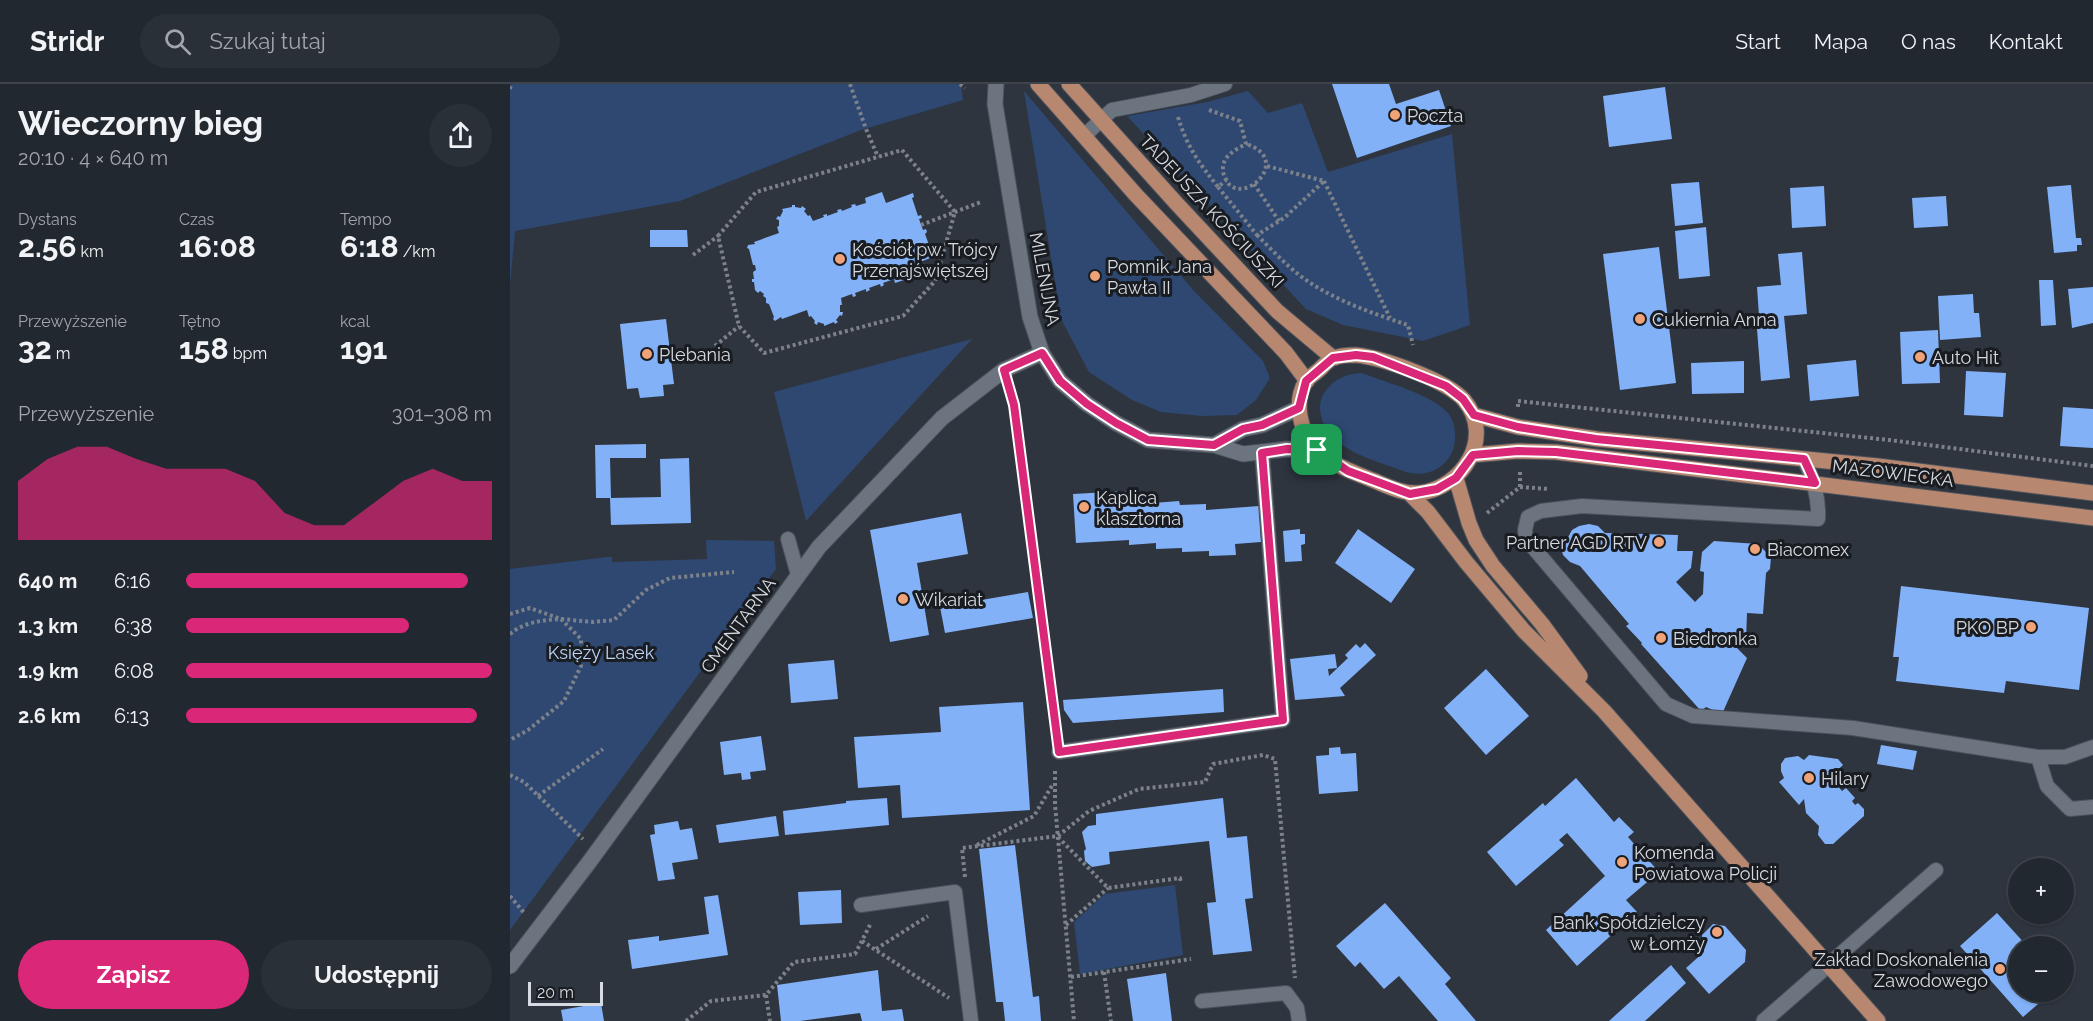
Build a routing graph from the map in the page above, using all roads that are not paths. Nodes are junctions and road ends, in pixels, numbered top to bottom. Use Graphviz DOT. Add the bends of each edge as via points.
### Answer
graph roads {
  1 [pos="996,84"];
  2 [pos="1038,84"];
  3 [pos="1069,84"];
  4 [pos="1225,84"];
  5 [pos="1101,120"];
  6 [pos="1084,136"];
  7 [pos="1042,353"];
  8 [pos="1333,358"];
  9 [pos="1306,381"];
  10 [pos="1299,408"];
  11 [pos="1474,415"];
  12 [pos="1214,445"];
  13 [pos="1317,450"];
  14 [pos="1262,453"];
  15 [pos="1473,455"];
  16 [pos="1804,459"];
  17 [pos="1456,478"];
  18 [pos="1815,483"];
  19 [pos="2093,493"];
  20 [pos="1410,494"];
  21 [pos="2093,518"];
  22 [pos="788,539"];
  23 [pos="798,575"];
  24 [pos="1604,711"];
  25 [pos="2093,747"];
  26 [pos="1059,752"];
  27 [pos="2038,757"];
  28 [pos="2093,807"];
  29 [pos="1936,870"];
  30 [pos="861,905"];
  31 [pos="1828,965"];
  32 [pos="510,966"];
  33 [pos="1202,1001"];
  34 [pos="1298,1015"];
  35 [pos="970,1018"];
  36 [pos="1764,1021"];
  37 [pos="1878,1021"];
  1 -- 7 [label="street, MILENIJNA" via="995,104 1030,318"];
  2 -- 6 [label="main road"];
  3 -- 5 [label="main road, TADEUSZA KOŚCIUSZKI"];
  4 -- 5 [label="lane" via="1191,95 1112,110"];
  5 -- 6 [label="lane"];
  5 -- 8 [label="main road, TADEUSZA KOŚCIUSZKI" via="1277,311"];
  6 -- 9 [label="main road" via="1286,352"];
  7 -- 12 [label="street, MILENIJNA" via="1060,381 1116,423 1148,440"];
  7 -- 23 [label="street, CMENTARNA" via="1004,370 942,418 819,547"];
  8 -- 9 [label="main road"];
  8 -- 11 [label="main road" via="1373,357 1446,386 1463,399"];
  9 -- 10 [label="main road"];
  10 -- 12 [label="street" via="1243,429"];
  10 -- 13 [label="main road" via="1306,437"];
  11 -- 15 [label="main road"];
  11 -- 16 [label="main road, MAZOWIECKA" via="1518,427 1596,439"];
  12 -- 14 [label="street, MILENIJNA" via="1243,454"];
  13 -- 14 [label="street, MILENIJNA"];
  13 -- 20 [label="main road" via="1348,471"];
  14 -- 26 [label="lane" via="1283,720"];
  15 -- 17 [label="main road"];
  15 -- 18 [label="main road, MAZOWIECKA" via="1556,452"];
  16 -- 18 [label="lane"];
  16 -- 19 [label="main road, MAZOWIECKA"];
  17 -- 20 [label="main road" via="1437,489"];
  17 -- 24 [label="main road" via="1476,540"];
  18 -- 21 [label="main road, MAZOWIECKA"];
  18 -- 27 [label="lane" via="1818,519 1582,506 1540,511 1528,517 1526,539 1666,704 1693,716 1853,728"];
  20 -- 24 [label="main road" via="1524,631"];
  22 -- 23 [label="lane"];
  23 -- 32 [label="street, CMENTARNA"];
  24 -- 31 [label="main road"];
  25 -- 27 [label="lane" via="2065,757"];
  27 -- 28 [label="lane" via="2047,786 2070,809"];
  29 -- 31 [label="lane"];
  30 -- 35 [label="lane" via="955,892"];
  31 -- 36 [label="street"];
  31 -- 37 [label="main road"];
  33 -- 34 [label="lane" via="1286,993"];
}
